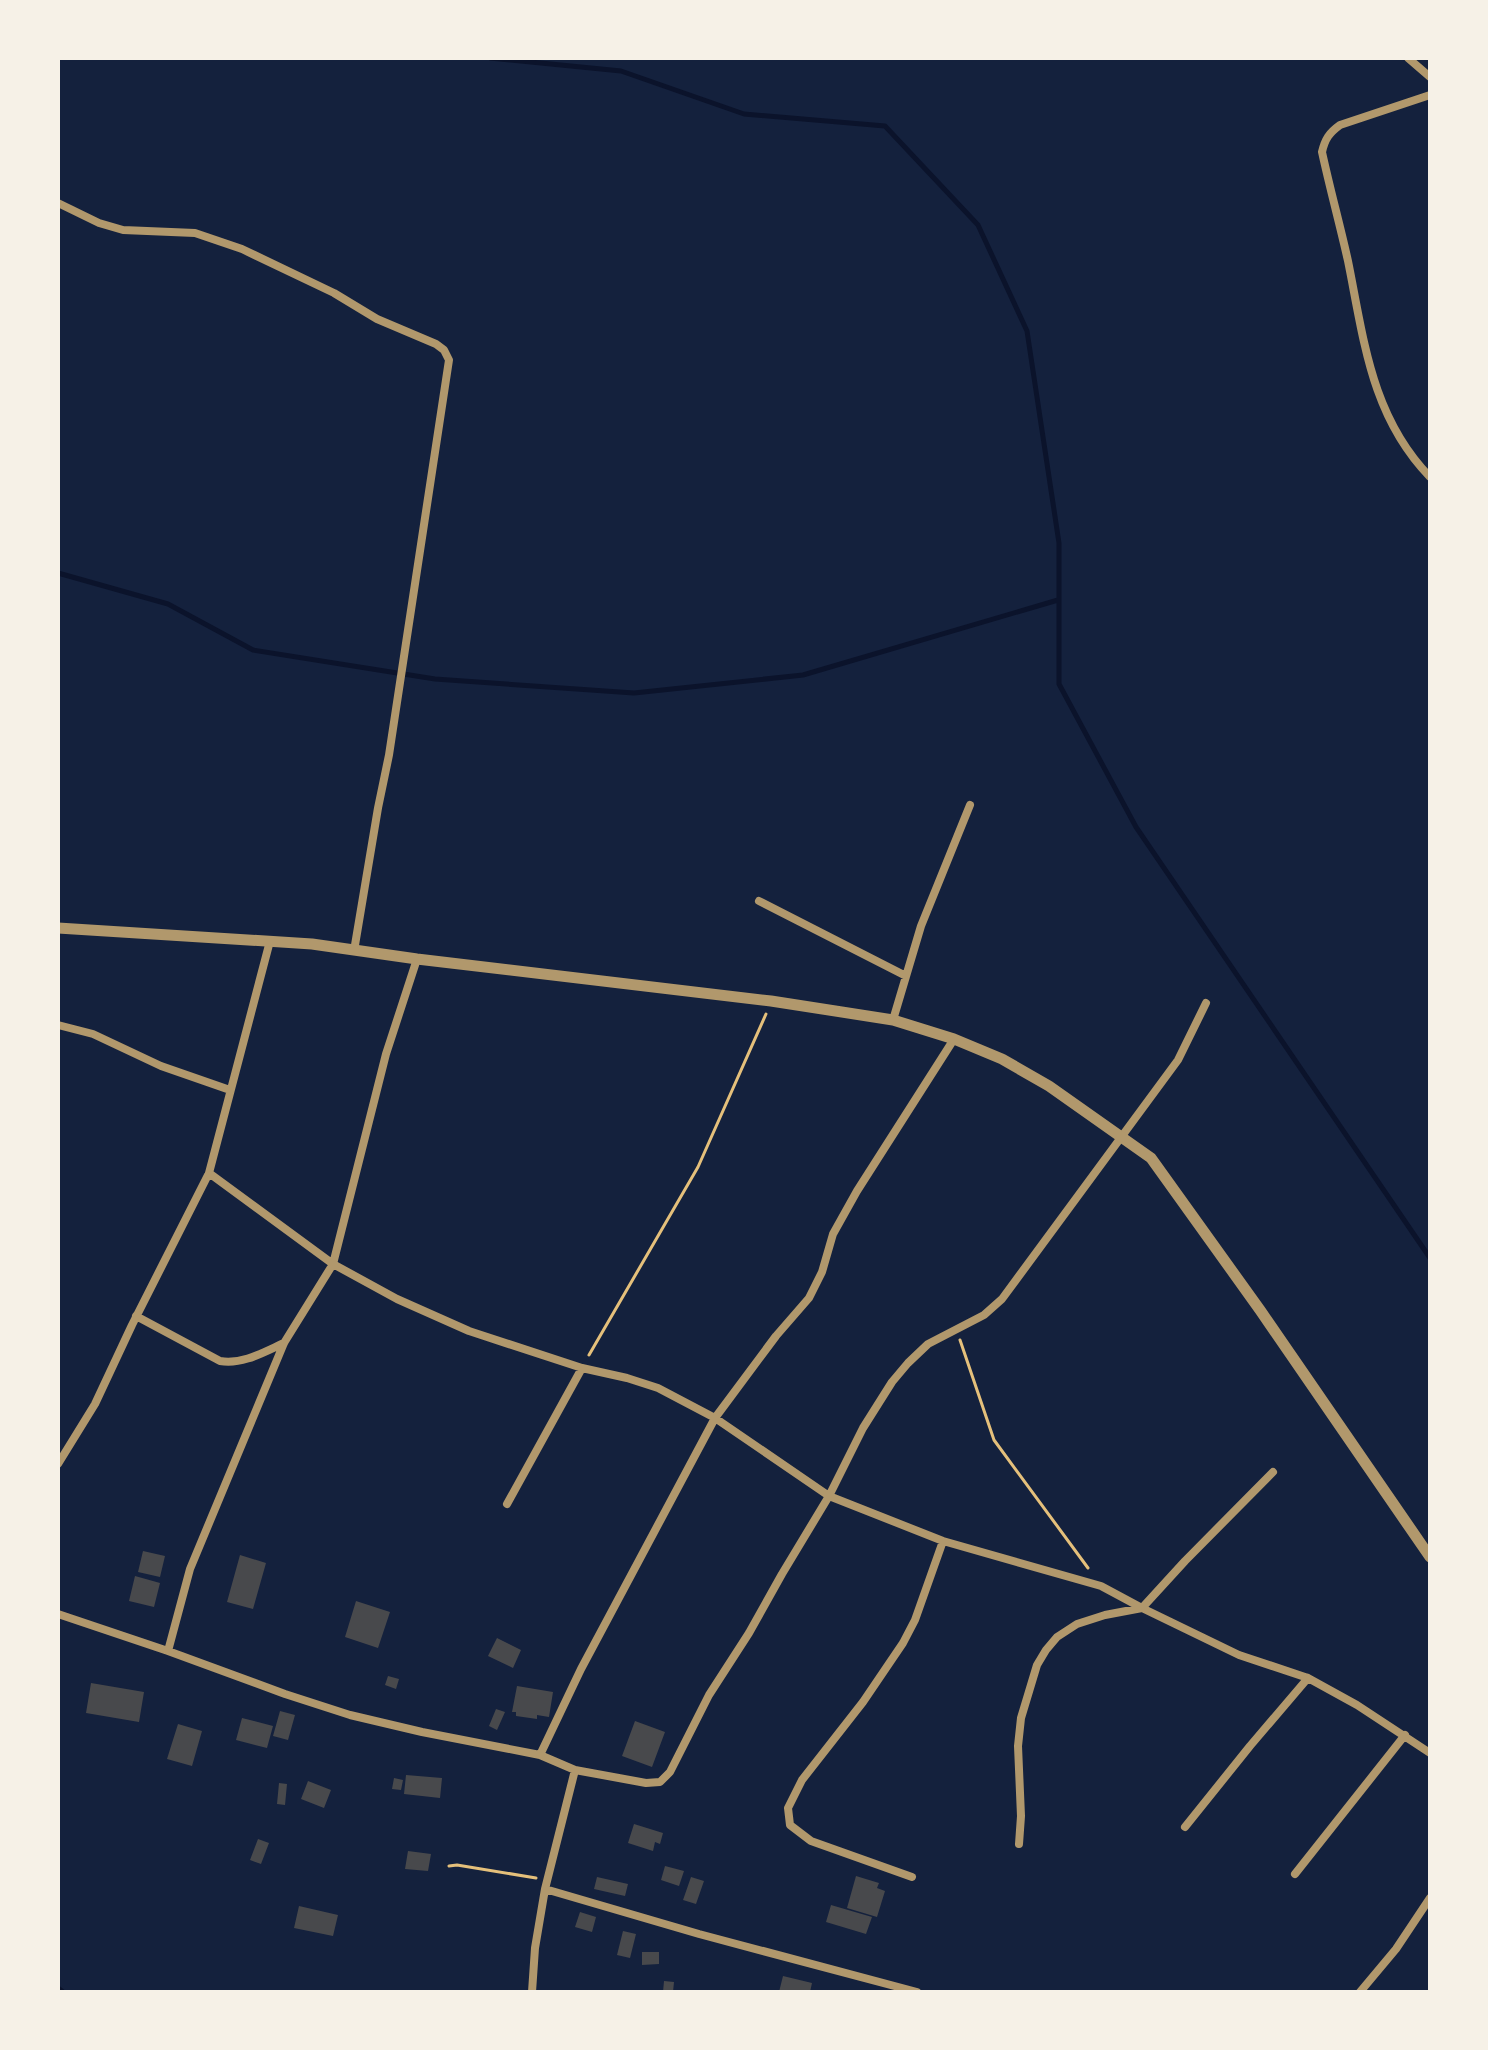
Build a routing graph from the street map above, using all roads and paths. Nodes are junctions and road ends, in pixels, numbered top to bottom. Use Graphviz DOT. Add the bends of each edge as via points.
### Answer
graph roads {
  1 [pos="1408,58"];
  2 [pos="1430,77"];
  3 [pos="1430,95"];
  4 [pos="58,203"];
  5 [pos="1430,477"];
  6 [pos="970,805"];
  7 [pos="759,901"];
  8 [pos="58,928"];
  9 [pos="270,941"];
  10 [pos="354,951"];
  11 [pos="417,959"];
  12 [pos="906,976"];
  13 [pos="771,1001"];
  14 [pos="1206,1003"];
  15 [pos="893,1020"];
  16 [pos="58,1025"];
  17 [pos="954,1039"];
  18 [pos="230,1090"];
  19 [pos="1123,1137"];
  20 [pos="209,1173"];
  21 [pos="333,1264"];
  22 [pos="136,1316"];
  23 [pos="956,1329"];
  24 [pos="284,1343"];
  25 [pos="582,1368"];
  26 [pos="715,1418"];
  27 [pos="58,1464"];
  28 [pos="1273,1472"];
  29 [pos="829,1496"];
  30 [pos="507,1504"];
  31 [pos="943,1541"];
  32 [pos="1430,1557"];
  33 [pos="1101,1586"];
  34 [pos="1142,1608"];
  35 [pos="58,1614"];
  36 [pos="168,1651"];
  37 [pos="1308,1678"];
  38 [pos="1405,1735"];
  39 [pos="1430,1753"];
  40 [pos="540,1755"];
  41 [pos="575,1770"];
  42 [pos="1185,1827"];
  43 [pos="1019,1844"];
  44 [pos="449,1866"];
  45 [pos="1295,1874"];
  46 [pos="912,1877"];
  47 [pos="548,1879"];
  48 [pos="545,1889"];
  49 [pos="1430,1898"];
  50 [pos="532,1992"];
  51 [pos="917,1992"];
  52 [pos="1360,1992"];
  1 -- 2 [label="street"];
  3 -- 5 [label="street" via="1340,125 1324,141 1322,152 1372,375 1388,419"];
  4 -- 10 [label="street" via="123,230 195,233 242,249 436,344 449,360"];
  6 -- 12 [label="street"];
  7 -- 12 [label="street"];
  8 -- 9 [label="street"];
  9 -- 10 [label="street"];
  9 -- 18 [label="street"];
  10 -- 11 [label="street"];
  11 -- 13 [label="street"];
  11 -- 21 [label="street" via="386,1054"];
  12 -- 15 [label="street"];
  13 -- 15 [label="street"];
  13 -- 25 [label="path" via="698,1167"];
  14 -- 19 [label="street" via="1178,1060"];
  15 -- 17 [label="street"];
  16 -- 18 [label="street"];
  17 -- 19 [label="street" via="1049,1086"];
  17 -- 26 [label="street" via="857,1191 833,1234 809,1298"];
  18 -- 20 [label="street"];
  19 -- 23 [label="street" via="1002,1299"];
  19 -- 32 [label="street" via="1151,1158"];
  20 -- 21 [label="street"];
  20 -- 22 [label="street"];
  21 -- 24 [label="street"];
  21 -- 25 [label="street" via="469,1331"];
  22 -- 24 [label="street" via="230,1363"];
  22 -- 27 [label="street" via="95,1404"];
  23 -- 29 [label="street" via="928,1344 892,1382"];
  23 -- 33 [label="path" via="994,1440"];
  24 -- 36 [label="street" via="190,1569"];
  25 -- 26 [label="street" via="658,1388"];
  25 -- 30 [label="street"];
  26 -- 29 [label="street"];
  26 -- 40 [label="street"];
  28 -- 34 [label="street"];
  29 -- 31 [label="street"];
  29 -- 41 [label="street" via="709,1695 670,1772 660,1782 646,1783"];
  31 -- 33 [label="street"];
  31 -- 46 [label="street" via="903,1643 802,1780 788,1808 790,1825 811,1841"];
  33 -- 34 [label="street"];
  34 -- 37 [label="street" via="1239,1655"];
  34 -- 43 [label="street" via="1077,1624 1057,1637 1037,1665 1020,1732"];
  35 -- 36 [label="street"];
  36 -- 40 [label="street" via="350,1715"];
  37 -- 38 [label="street"];
  37 -- 42 [label="street"];
  38 -- 39 [label="street"];
  38 -- 45 [label="street"];
  40 -- 41 [label="street"];
  41 -- 47 [label="street"];
  44 -- 47 [label="path"];
  47 -- 48 [label="street"];
  48 -- 50 [label="street"];
  48 -- 51 [label="street"];
  49 -- 52 [label="street"];
}
